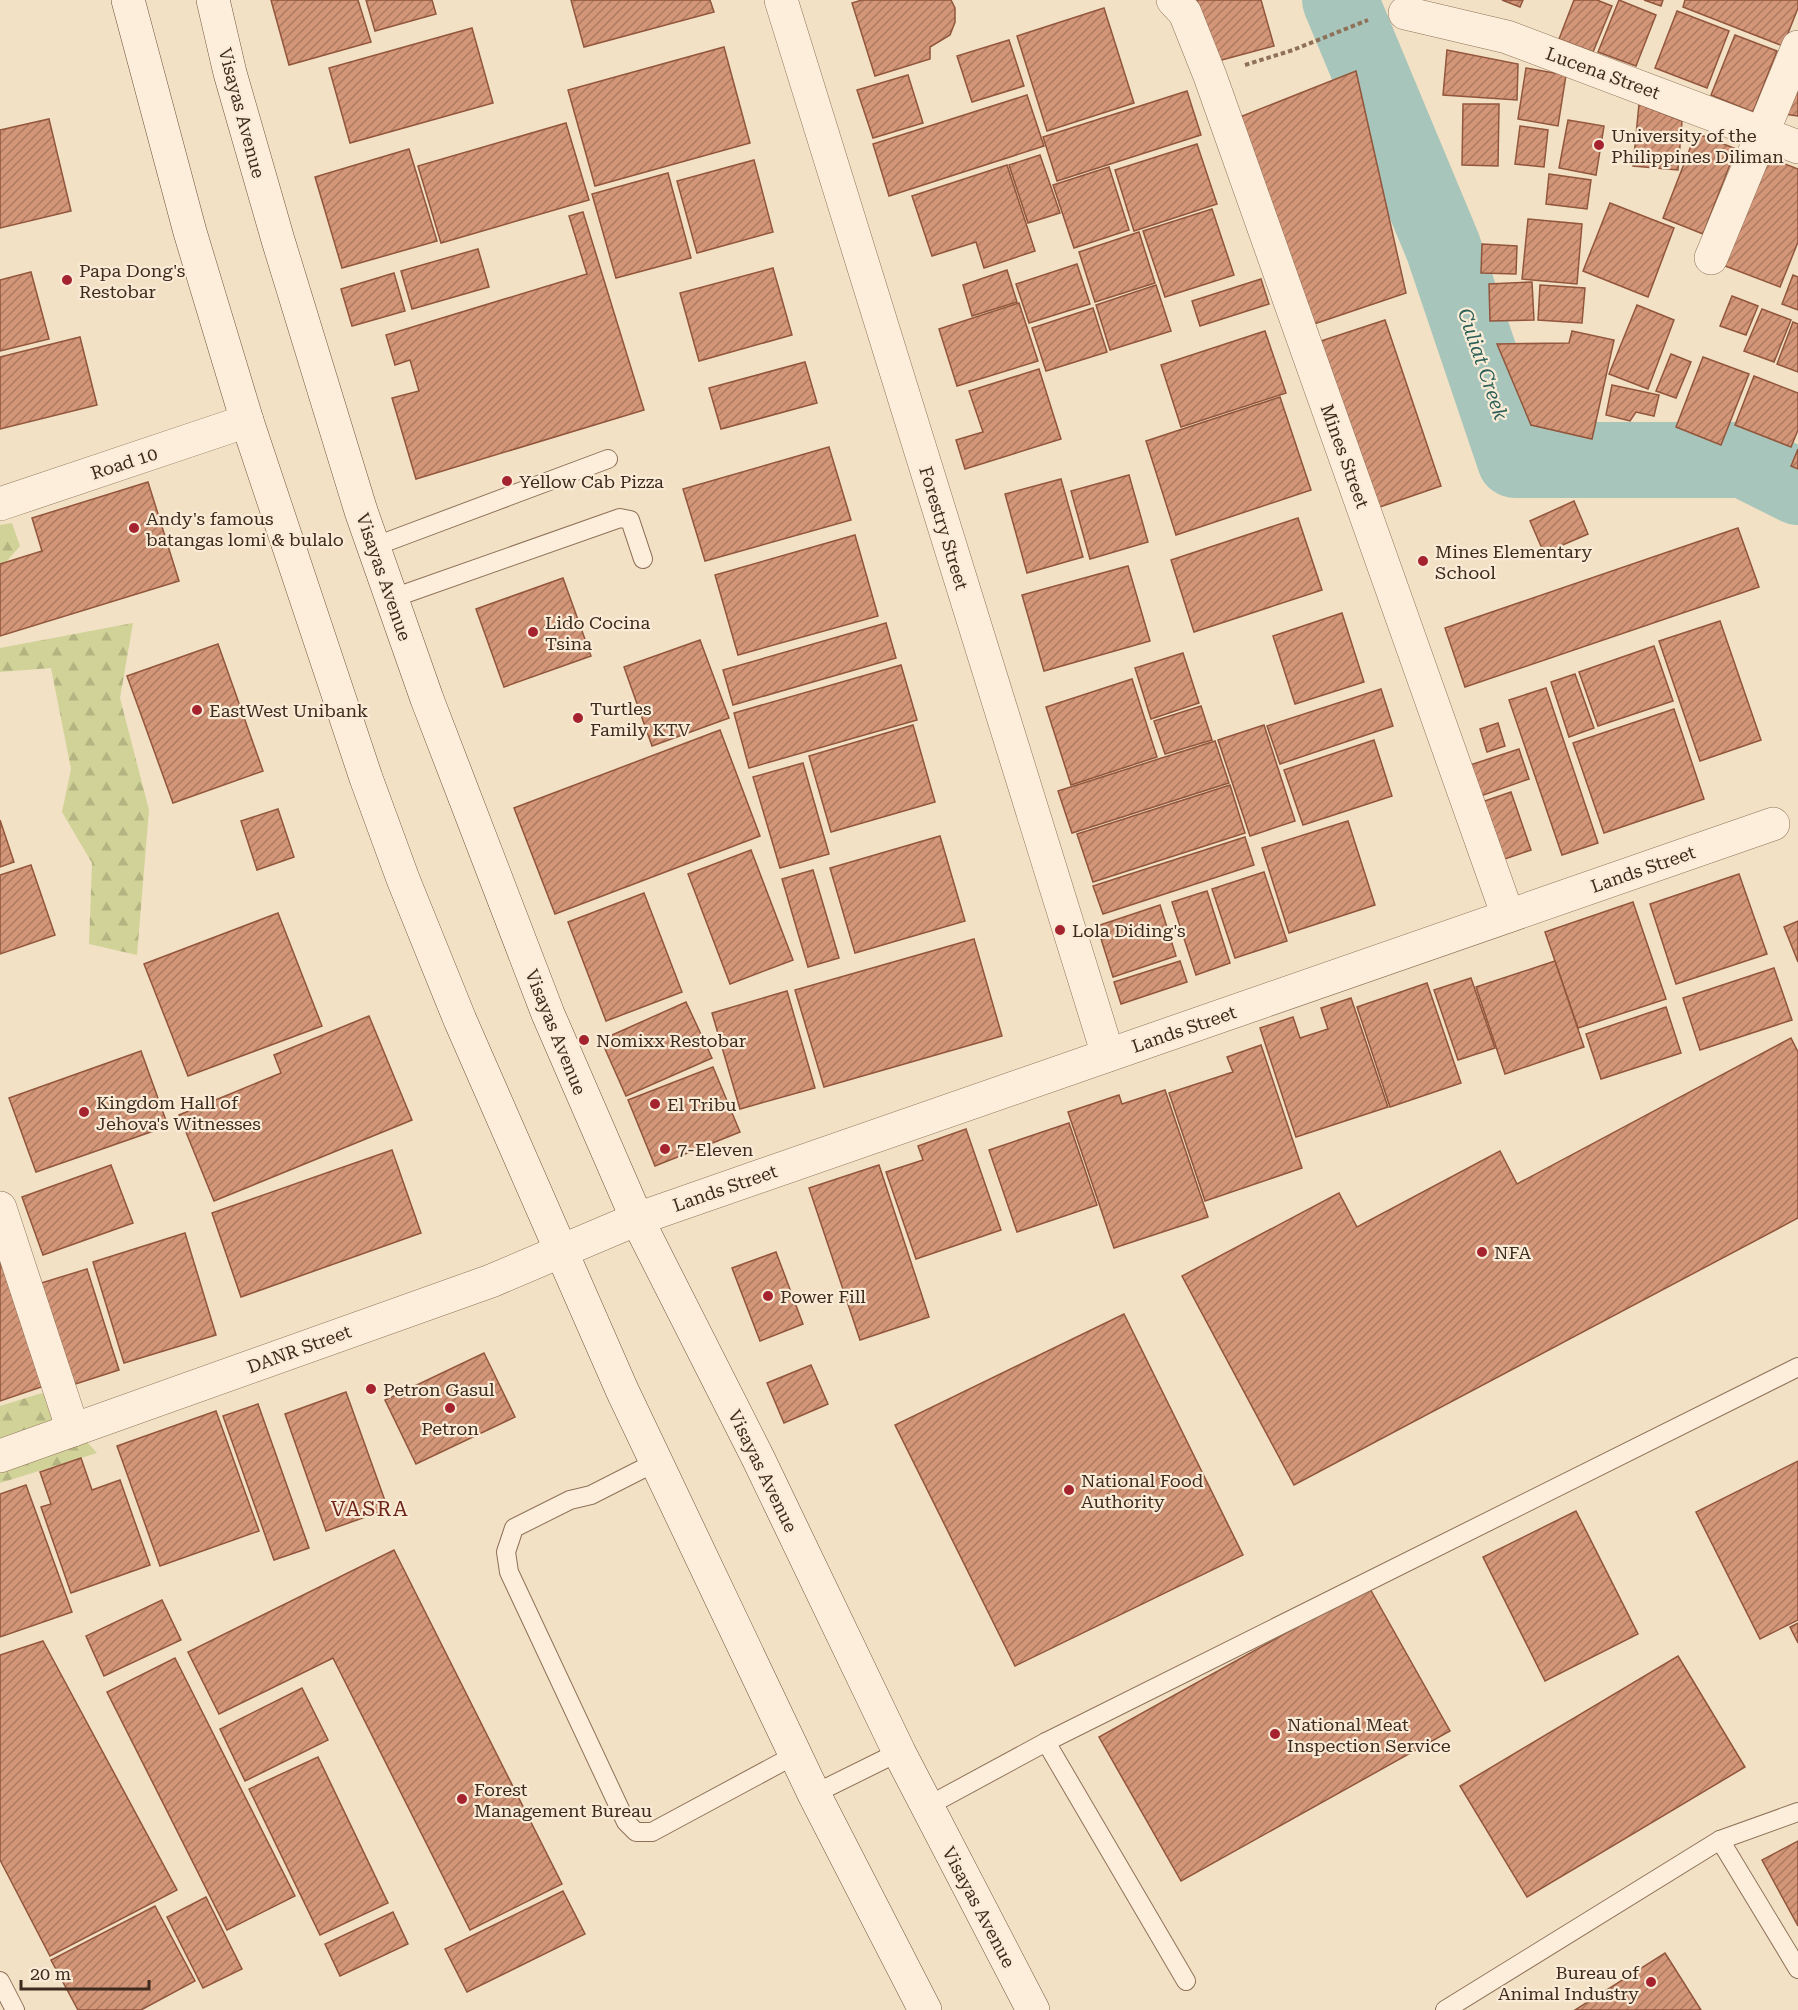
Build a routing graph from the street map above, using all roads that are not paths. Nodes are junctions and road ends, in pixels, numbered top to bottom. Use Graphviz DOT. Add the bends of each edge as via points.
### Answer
graph roads {
  1 [pos="128,0"];
  2 [pos="213,0"];
  3 [pos="781,0"];
  4 [pos="1173,0"];
  5 [pos="1405,13"];
  6 [pos="1798,47"];
  7 [pos="1764,134"];
  8 [pos="1798,147"];
  9 [pos="1711,258"];
  10 [pos="247,421"];
  11 [pos="608,459"];
  12 [pos="0,504"];
  13 [pos="373,547"];
  14 [pos="643,559"];
  15 [pos="393,598"];
  16 [pos="1773,824"];
  17 [pos="1508,916"];
  18 [pos="1108,1055"];
  19 [pos="0,1208"];
  20 [pos="637,1219"];
  21 [pos="596,1238"];
  22 [pos="561,1253"];
  23 [pos="1798,1367"];
  24 [pos="73,1430"];
  25 [pos="0,1456"];
  26 [pos="656,1462"];
  27 [pos="1047,1742"];
  28 [pos="899,1752"];
  29 [pos="795,1755"];
  30 [pos="814,1794"];
  31 [pos="926,1807"];
  32 [pos="1798,1812"];
  33 [pos="1720,1840"];
  34 [pos="1798,1969"];
  35 [pos="0,1981"];
  36 [pos="1186,1981"];
  37 [pos="15,2010"];
  38 [pos="925,2010"];
  39 [pos="1033,2010"];
  40 [pos="1445,2010"];
  1 -- 10 [label="street" via="190,232"];
  2 -- 13 [label="street, Visayas Avenue" via="278,240"];
  3 -- 18 [label="street, Forestry Street"];
  4 -- 17 [label="street, Mines Street" via="1185,13 1210,75"];
  5 -- 7 [label="street, Lucena Street" via="1507,37"];
  6 -- 7 [label="street"];
  7 -- 8 [label="street, Lucena Street"];
  7 -- 9 [label="street"];
  10 -- 12 [label="street, Road 10"];
  10 -- 22 [label="street" via="403,879"];
  11 -- 13 [label="lane"];
  13 -- 15 [label="street, Visayas Avenue"];
  14 -- 15 [label="lane" via="630,520 620,518"];
  15 -- 20 [label="street, Visayas Avenue" via="427,699 535,980"];
  16 -- 17 [label="street, Lands Street"];
  17 -- 18 [label="street, Lands Street"];
  18 -- 20 [label="street, Lands Street"];
  19 -- 24 [label="street"];
  20 -- 21 [label="street, Lands Street"];
  20 -- 28 [label="street, Visayas Avenue" via="758,1458"];
  21 -- 22 [label="street, DANR Street"];
  22 -- 24 [label="street, DANR Street"];
  22 -- 26 [label="street"];
  23 -- 27 [label="lane"];
  24 -- 25 [label="street, DANR Street"];
  26 -- 29 [label="street"];
  26 -- 29 [label="lane" via="514,1528 506,1552 509,1572 621,1812 636,1832 652,1832"];
  27 -- 31 [label="lane"];
  27 -- 36 [label="lane"];
  28 -- 30 [label="lane"];
  28 -- 31 [label="street, Visayas Avenue"];
  29 -- 30 [label="street"];
  30 -- 38 [label="street"];
  31 -- 39 [label="street, Visayas Avenue"];
  32 -- 33 [label="lane"];
  33 -- 34 [label="lane"];
  33 -- 40 [label="lane"];
  35 -- 37 [label="lane"];
}
